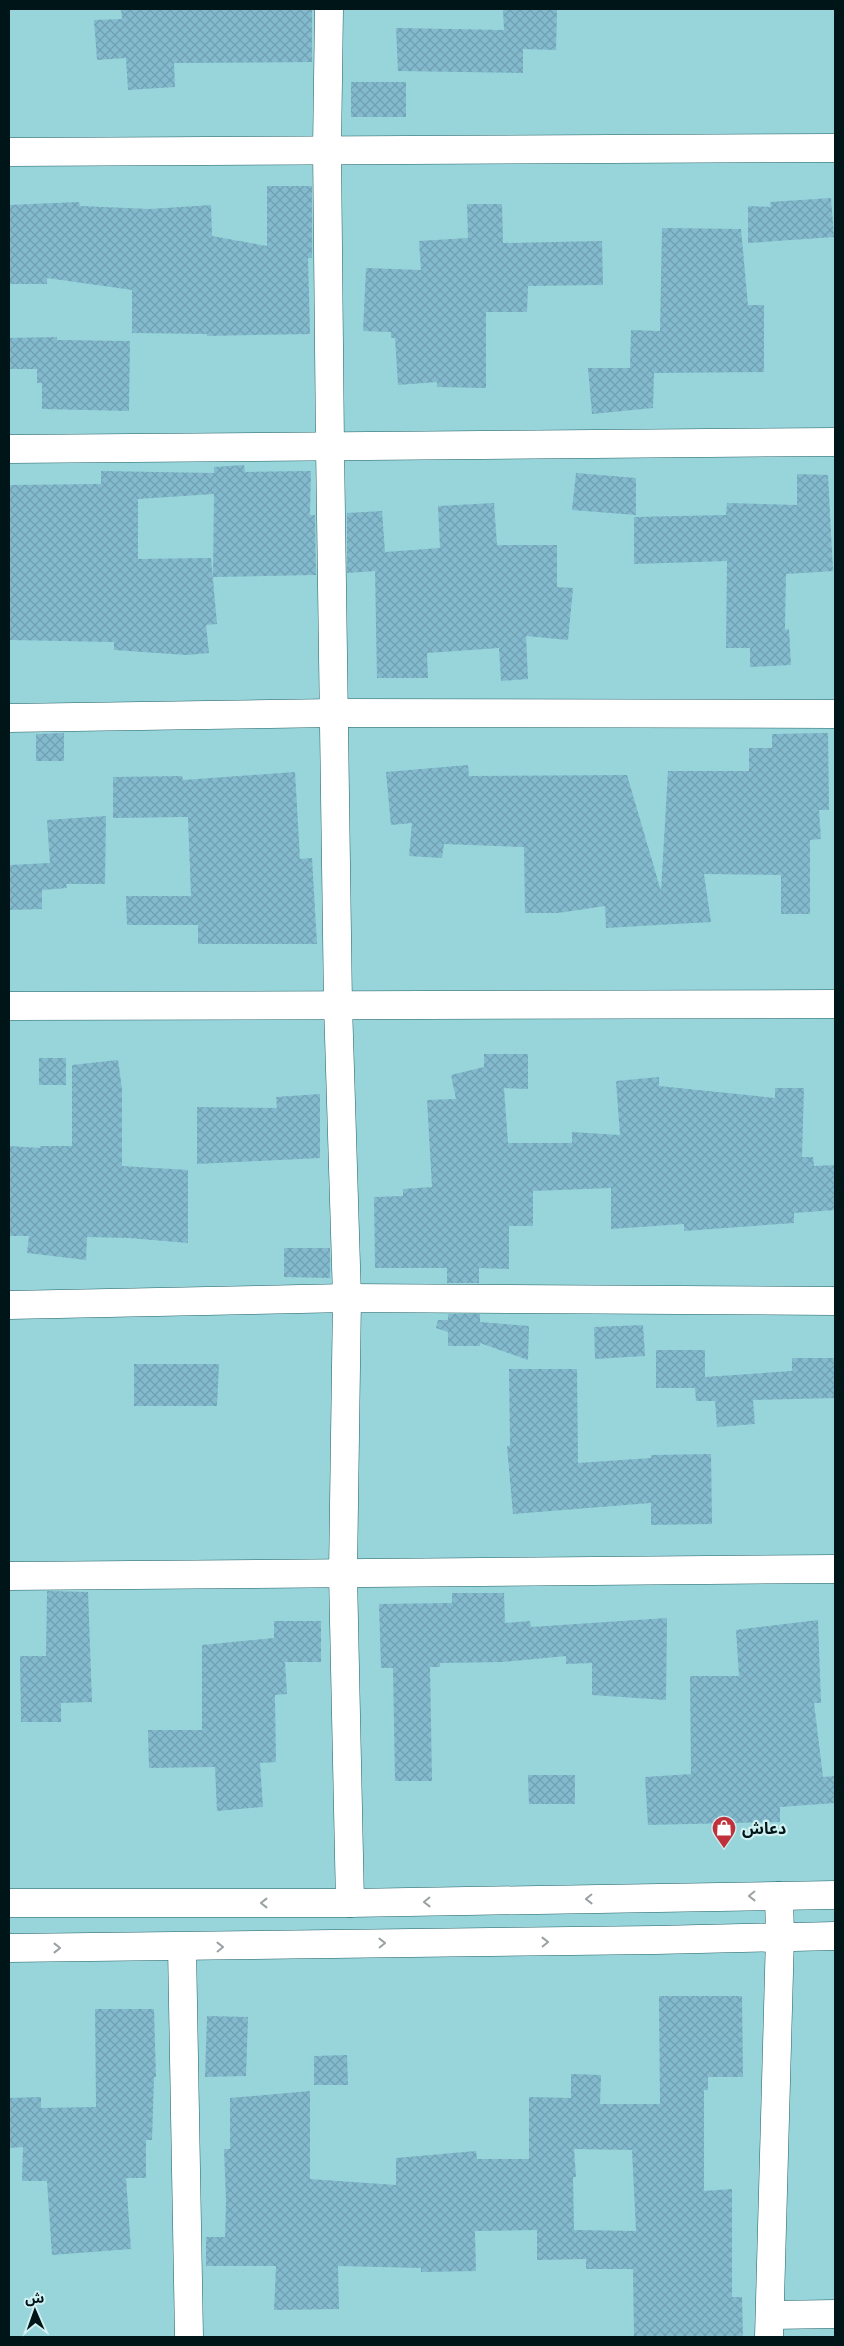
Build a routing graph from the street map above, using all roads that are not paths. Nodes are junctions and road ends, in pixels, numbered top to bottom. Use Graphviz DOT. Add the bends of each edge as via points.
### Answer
graph roads {
  1 [pos="329,9"];
  2 [pos="835,148"];
  3 [pos="327,150"];
  4 [pos="9,152"];
  5 [pos="835,442"];
  6 [pos="330,446"];
  7 [pos="9,449"];
  8 [pos="334,713"];
  9 [pos="835,714"];
  10 [pos="9,718"];
  11 [pos="338,1004"];
  12 [pos="835,1004"];
  13 [pos="9,1006"];
  14 [pos="347,1298"];
  15 [pos="835,1302"];
  16 [pos="9,1305"];
  17 [pos="835,1569"];
  18 [pos="343,1574"];
  19 [pos="9,1576"];
  20 [pos="835,1895"];
  21 [pos="779,1896"];
  22 [pos="9,1903"];
  23 [pos="350,1903"];
  24 [pos="780,1936"];
  25 [pos="835,1936"];
  26 [pos="182,1947"];
  27 [pos="9,1948"];
  28 [pos="835,2314"];
  29 [pos="770,2326"];
  30 [pos="189,2337"];
  1 -- 3 [label="street"];
  2 -- 3 [label="street"];
  3 -- 4 [label="street"];
  3 -- 6 [label="street"];
  5 -- 6 [label="street"];
  6 -- 7 [label="street"];
  6 -- 8 [label="street"];
  8 -- 9 [label="street"];
  8 -- 10 [label="street"];
  8 -- 11 [label="street"];
  11 -- 12 [label="street"];
  11 -- 13 [label="street"];
  11 -- 14 [label="street"];
  14 -- 15 [label="street"];
  14 -- 16 [label="street"];
  14 -- 18 [label="street"];
  17 -- 18 [label="street"];
  18 -- 19 [label="street"];
  18 -- 23 [label="street"];
  20 -- 21 [label="street"];
  21 -- 23 [label="street, one-way"];
  21 -- 24 [label="street"];
  23 -- 22 [label="street, one-way"];
  24 -- 25 [label="street"];
  26 -- 24 [label="street, one-way"];
  24 -- 29 [label="street"];
  27 -- 26 [label="street, one-way"];
  26 -- 30 [label="street"];
  28 -- 29 [label="street"];
}
